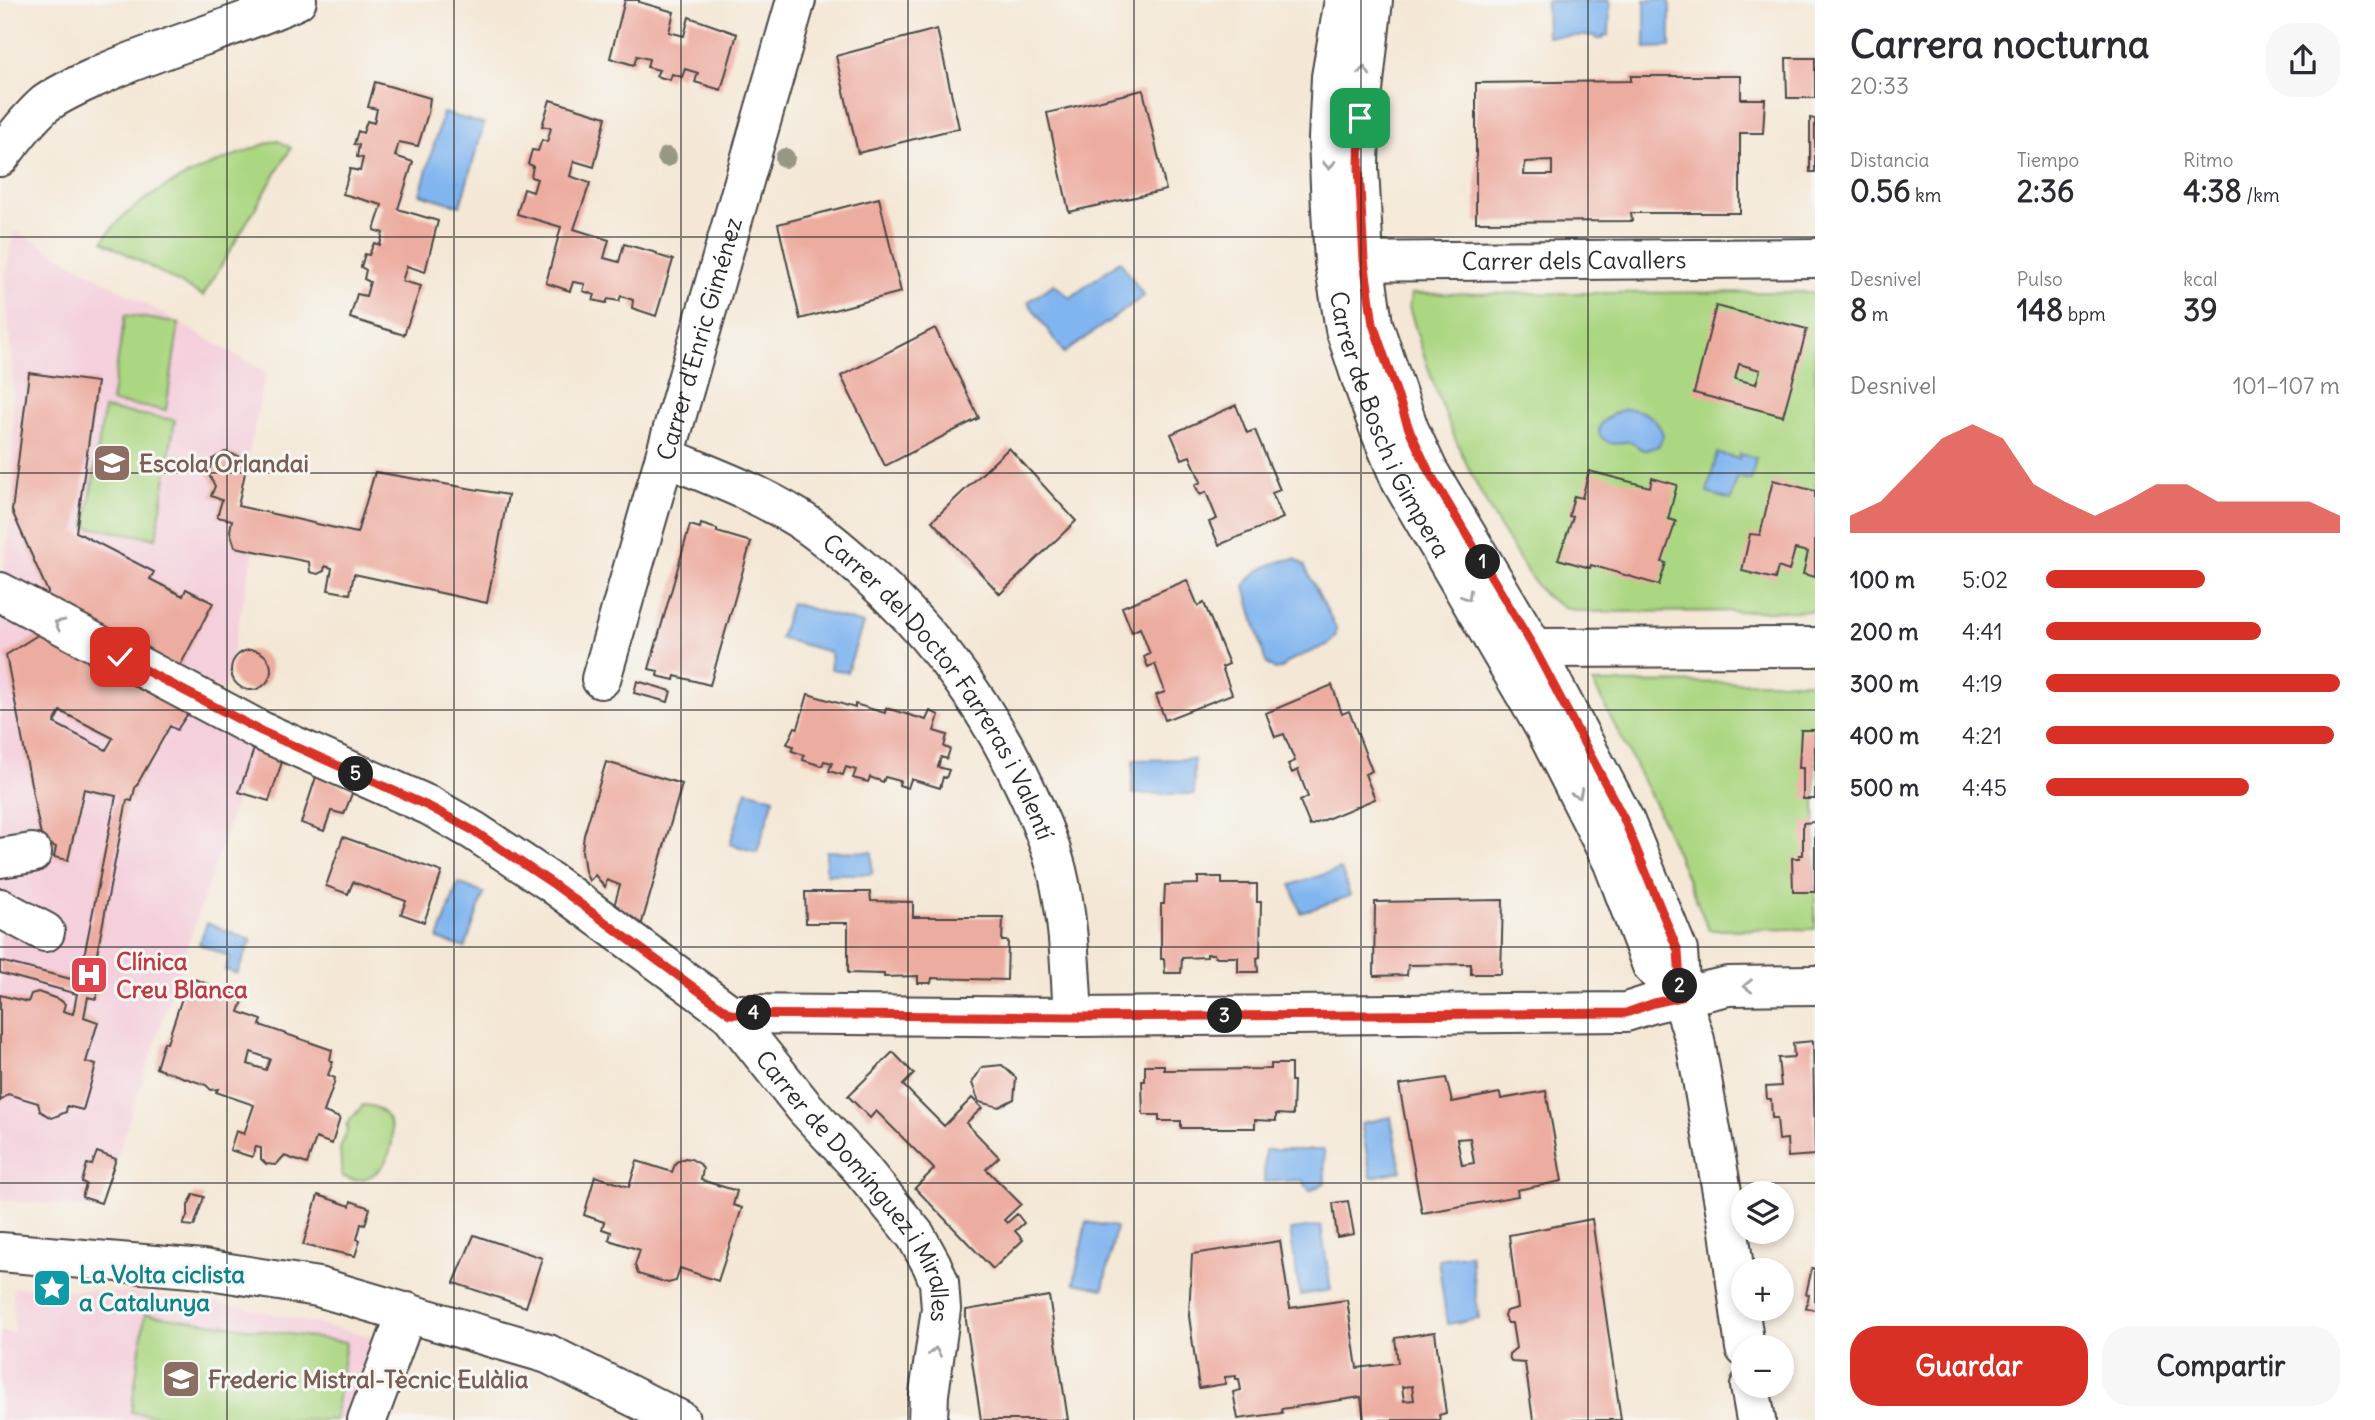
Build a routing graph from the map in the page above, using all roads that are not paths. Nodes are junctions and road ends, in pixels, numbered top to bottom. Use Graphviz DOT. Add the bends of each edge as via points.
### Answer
graph roads {
  1 [pos="297,0"];
  2 [pos="796,0"];
  3 [pos="1344,0"];
  4 [pos="1373,0"];
  5 [pos="0,157"];
  6 [pos="1815,258"];
  7 [pos="1349,261"];
  8 [pos="666,457"];
  9 [pos="0,592"];
  10 [pos="1815,646"];
  11 [pos="1520,655"];
  12 [pos="601,680"];
  13 [pos="0,908"];
  14 [pos="45,932"];
  15 [pos="1815,985"];
  16 [pos="1681,997"];
  17 [pos="730,1014"];
  18 [pos="1073,1017"];
  19 [pos="0,1252"];
  20 [pos="407,1312"];
  21 [pos="1743,1335"];
  22 [pos="1752,1398"];
  23 [pos="367,1420"];
  24 [pos="680,1420"];
  25 [pos="928,1420"];
  26 [pos="1756,1420"];
  1 -- 5 [label="street" via="68,89 45,105"];
  2 -- 8 [label="street, Carrer d'Enric Giménez"];
  3 -- 7 [label="street, Carrer de Bosch i Gimpera, one-way" via="1331,77 1328,139"];
  7 -- 4 [label="street, Carrer de Bosch i Gimpera, one-way"];
  6 -- 7 [label="street, Carrer dels Cavallers"];
  7 -- 11 [label="street, Carrer de Bosch i Gimpera" via="1345,329 1401,481"];
  8 -- 12 [label="street, Carrer d'Enric Giménez"];
  8 -- 18 [label="street, Carrer del Doctor Farreras i Valentí" via="796,517 841,550 890,593 968,685 1006,747 1036,809 1056,867 1069,931"];
  17 -- 9 [label="street, Carrer de Domínguez i Miralles, one-way" via="552,883 463,825 261,731"];
  10 -- 11 [label="street"];
  11 -- 16 [label="street, Carrer de Bosch i Gimpera" via="1544,727 1613,863 1652,966"];
  13 -- 14 [label="street"];
  15 -- 16 [label="street, one-way" via="1728,986"];
  16 -- 18 [label="street" via="1626,1013"];
  16 -- 21 [label="street, Carrer de Bosch i Gimpera" via="1695,1040"];
  17 -- 18 [label="street"];
  25 -- 17 [label="street, Carrer de Domínguez i Miralles, one-way" via="941,1309 932,1265 916,1236"];
  19 -- 20 [label="street" via="203,1269 317,1287"];
  20 -- 23 [label="street"];
  20 -- 24 [label="street" via="548,1354"];
  22 -- 26 [label="street"];
}
